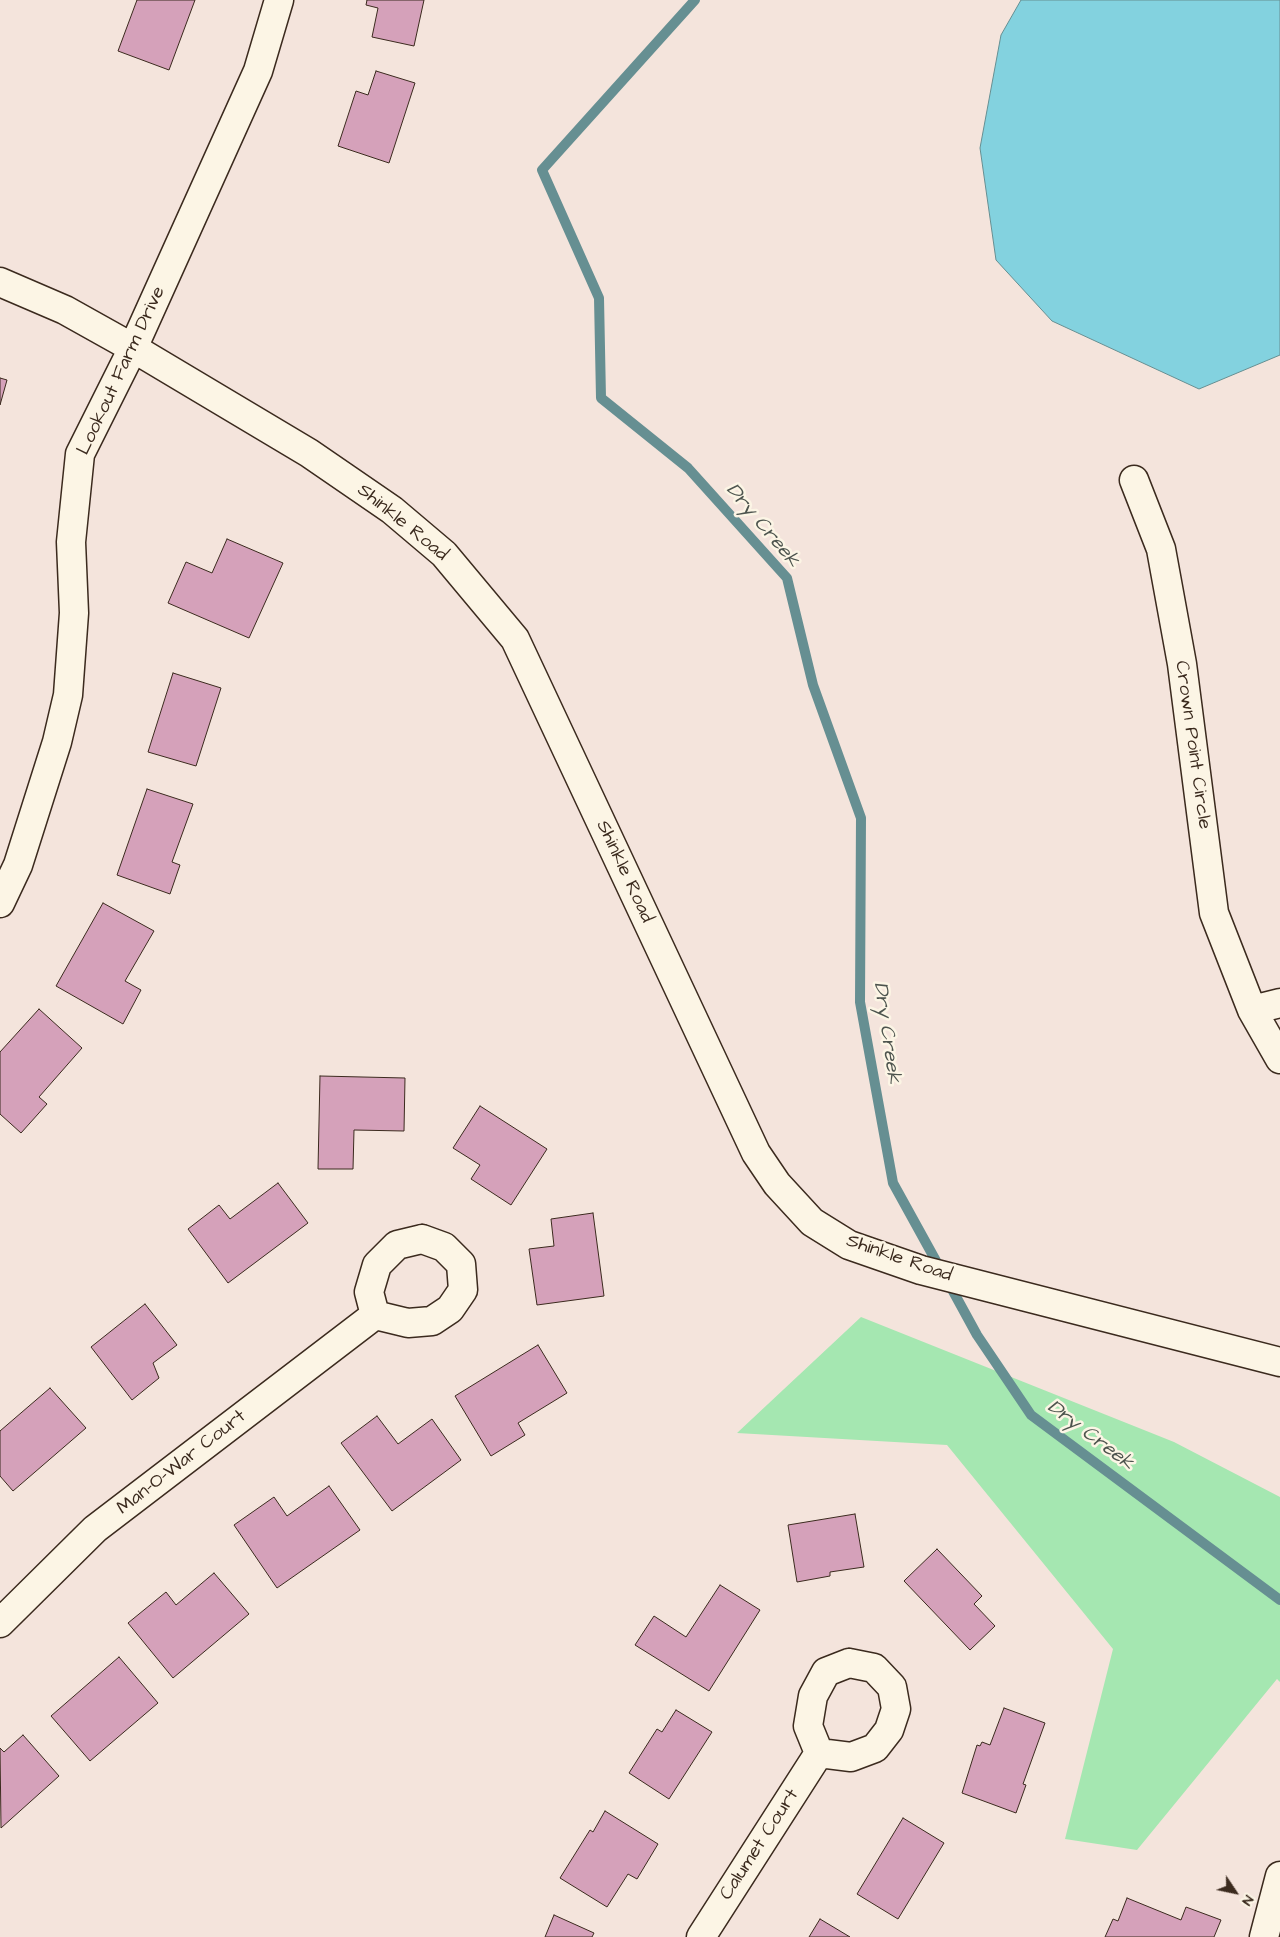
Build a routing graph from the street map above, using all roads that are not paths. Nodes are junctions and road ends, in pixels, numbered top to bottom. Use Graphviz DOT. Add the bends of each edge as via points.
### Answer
graph roads {
  1 [pos="279,0"];
  2 [pos="0,282"];
  3 [pos="134,348"];
  4 [pos="1134,480"];
  5 [pos="0,903"];
  6 [pos="1280,1003"];
  7 [pos="1252,1010"];
  8 [pos="1280,1059"];
  9 [pos="374,1315"];
  10 [pos="1280,1362"];
  11 [pos="0,1623"];
  12 [pos="819,1753"];
  13 [pos="1280,1876"];
  14 [pos="700,1937"];
  15 [pos="1264,1937"];
  1 -- 3 [label="street, Lookout Farm Drive" via="258,71"];
  2 -- 3 [label="street, Shinkle Road" via="64,310"];
  3 -- 5 [label="street, Lookout Farm Drive" via="80,454 71,542 74,613 68,695 57,742 18,865"];
  3 -- 10 [label="street, Shinkle Road" via="309,453 392,510 444,554 515,639 756,1154 777,1184 812,1222 849,1245 921,1270"];
  4 -- 7 [label="street, Crown Point Circle" via="1161,549 1182,664 1214,913"];
  6 -- 7 [label="street"];
  7 -- 8 [label="street, Crown Point Circle"];
  9 -- 11 [label="street, Man-O-War Court" via="95,1529"];
  12 -- 14 [label="street, Calumet Court"];
  13 -- 15 [label="street"];
}
